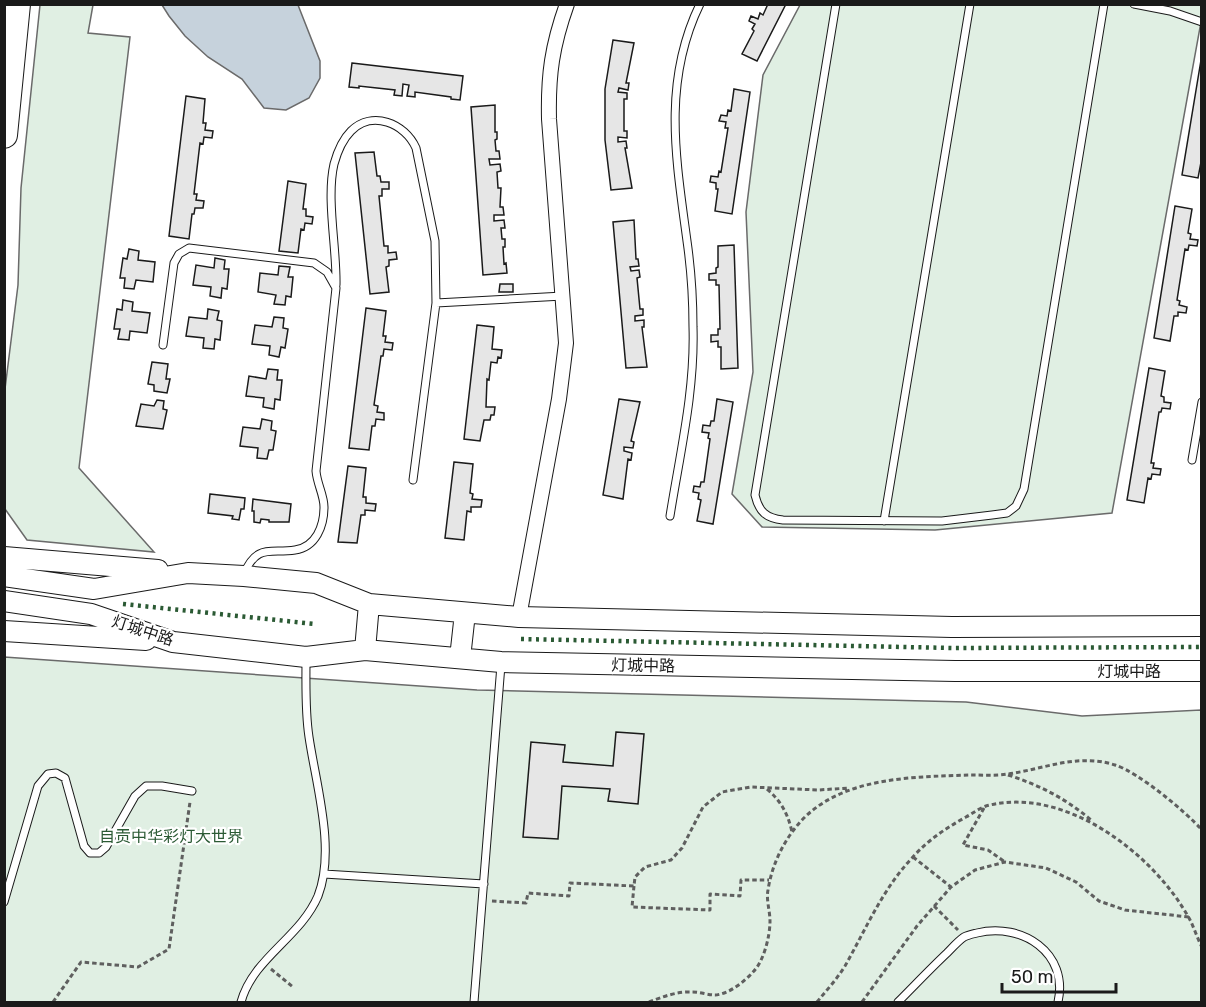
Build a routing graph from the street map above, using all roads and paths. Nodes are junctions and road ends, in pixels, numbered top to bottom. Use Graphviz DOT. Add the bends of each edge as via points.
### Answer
graph roads {
  1 [pos="17,4"];
  2 [pos="567,4"];
  3 [pos="700,4"];
  4 [pos="836,4"];
  5 [pos="970,4"];
  6 [pos="1104,4"];
  7 [pos="1134,4"];
  8 [pos="1202,22"];
  9 [pos="4,135"];
  10 [pos="336,288"];
  11 [pos="563,296"];
  12 [pos="436,303"];
  13 [pos="163,345"];
  14 [pos="1202,402"];
  15 [pos="1192,460"];
  16 [pos="413,480"];
  17 [pos="670,516"];
  18 [pos="884,521"];
  19 [pos="4,557"];
  20 [pos="188,573"];
  21 [pos="4,576"];
  22 [pos="244,576"];
  23 [pos="4,601"];
  24 [pos="369,604"];
  25 [pos="465,613"];
  26 [pos="519,617"];
  27 [pos="1202,626"];
  28 [pos="4,631"];
  29 [pos="173,642"];
  30 [pos="364,650"];
  31 [pos="306,657"];
  32 [pos="460,658"];
  33 [pos="501,662"];
  34 [pos="1202,671"];
  35 [pos="1006,775"];
  36 [pos="765,788"];
  37 [pos="851,788"];
  38 [pos="192,791"];
  39 [pos="985,806"];
  40 [pos="1094,824"];
  41 [pos="1202,830"];
  42 [pos="792,832"];
  43 [pos="913,857"];
  44 [pos="1005,862"];
  45 [pos="324,874"];
  46 [pos="770,880"];
  47 [pos="484,884"];
  48 [pos="634,886"];
  49 [pos="951,887"];
  50 [pos="483,900"];
  51 [pos="4,902"];
  52 [pos="934,906"];
  53 [pos="1189,917"];
  54 [pos="964,937"];
  55 [pos="1202,947"];
  56 [pos="263,963"];
  57 [pos="293,987"];
  58 [pos="53,1002"];
  59 [pos="241,1002"];
  60 [pos="474,1002"];
  61 [pos="649,1002"];
  62 [pos="817,1002"];
  63 [pos="862,1002"];
  64 [pos="898,1002"];
  65 [pos="1058,1002"];
  1 -- 9 [label="highway"];
  2 -- 11 [label="street" via="555,37 548,84"];
  3 -- 17 [label="lane" via="687,35 675,107 676,156 690,262 693,364"];
  4 -- 18 [label="lane" via="754,495 765,516 774,519"];
  5 -- 18 [label="lane"];
  6 -- 18 [label="lane" via="1021,499 1007,513 942,521"];
  7 -- 8 [label="lane" via="1170,10"];
  10 -- 12 [label="lane" via="332,180 337,153 351,130 380,121 403,129 416,148 435,241"];
  10 -- 13 [label="lane" via="327,272 314,263 189,248 174,263"];
  10 -- 22 [label="lane" via="316,471 324,499 321,528 315,539 302,548 256,556"];
  11 -- 12 [label="lane"];
  11 -- 26 [label="street" via="566,343 559,399"];
  12 -- 16 [label="lane"];
  14 -- 15 [label="lane"];
  19 -- 20 [label="main road"];
  20 -- 21 [label="main road" via="94,589"];
  20 -- 22 [label="main road"];
  22 -- 24 [label="main road" via="316,583"];
  23 -- 29 [label="main road, 灯城中路" via="91,614"];
  24 -- 25 [label="main road"];
  24 -- 30 [label="main road"];
  25 -- 26 [label="main road"];
  25 -- 32 [label="main road"];
  26 -- 27 [label="main road" via="952,627"];
  28 -- 29 [label="main road"];
  29 -- 31 [label="main road, 灯城中路"];
  30 -- 31 [label="main road, 灯城中路"];
  30 -- 32 [label="main road, 灯城中路"];
  31 -- 45 [label="lane" via="308,735 325,837"];
  32 -- 33 [label="main road, 灯城中路"];
  33 -- 34 [label="main road, 灯城中路" via="943,671"];
  33 -- 47 [label="lane"];
  35 -- 37 [label="path" via="905,779"];
  35 -- 40 [label="path" via="1037,785 1071,803"];
  35 -- 41 [label="path" via="1067,761 1115,765 1138,776"];
  36 -- 37 [label="path"];
  36 -- 42 [label="path" via="778,798"];
  36 -- 48 [label="path" via="722,792 703,807 682,848 671,860 645,867 635,877"];
  37 -- 42 [label="path" via="826,802"];
  38 -- 51 [label="lane" via="146,786 135,796 106,847 99,853 90,853 84,846 65,778 48,774 38,786"];
  38 -- 58 [label="path" via="170,949 138,968 81,962"];
  39 -- 40 [label="path" via="1016,802 1055,807"];
  39 -- 43 [label="path" via="938,833"];
  39 -- 44 [label="path" via="963,845 988,850"];
  40 -- 53 [label="path" via="1127,845 1162,880"];
  42 -- 46 [label="path"];
  43 -- 49 [label="path"];
  43 -- 62 [label="path" via="891,882 843,968"];
  44 -- 49 [label="path" via="975,870"];
  44 -- 53 [label="path" via="1046,868 1076,882 1099,901 1125,910"];
  45 -- 47 [label="lane"];
  45 -- 56 [label="lane" via="317,898 301,924"];
  46 -- 48 [label="path" via="741,880 740,896 710,894 710,910 632,907"];
  46 -- 61 [label="path" via="770,923 755,970 736,987 717,995 691,992"];
  47 -- 50 [label="lane"];
  48 -- 50 [label="path" via="570,883 569,896 528,893 526,903"];
  49 -- 52 [label="path"];
  50 -- 60 [label="lane"];
  52 -- 54 [label="path"];
  52 -- 63 [label="path"];
  53 -- 55 [label="path"];
  54 -- 64 [label="lane"];
  54 -- 65 [label="lane" via="992,930 1013,932 1034,942 1050,955 1058,972"];
  56 -- 57 [label="path"];
  56 -- 59 [label="lane" via="245,988"];
}
